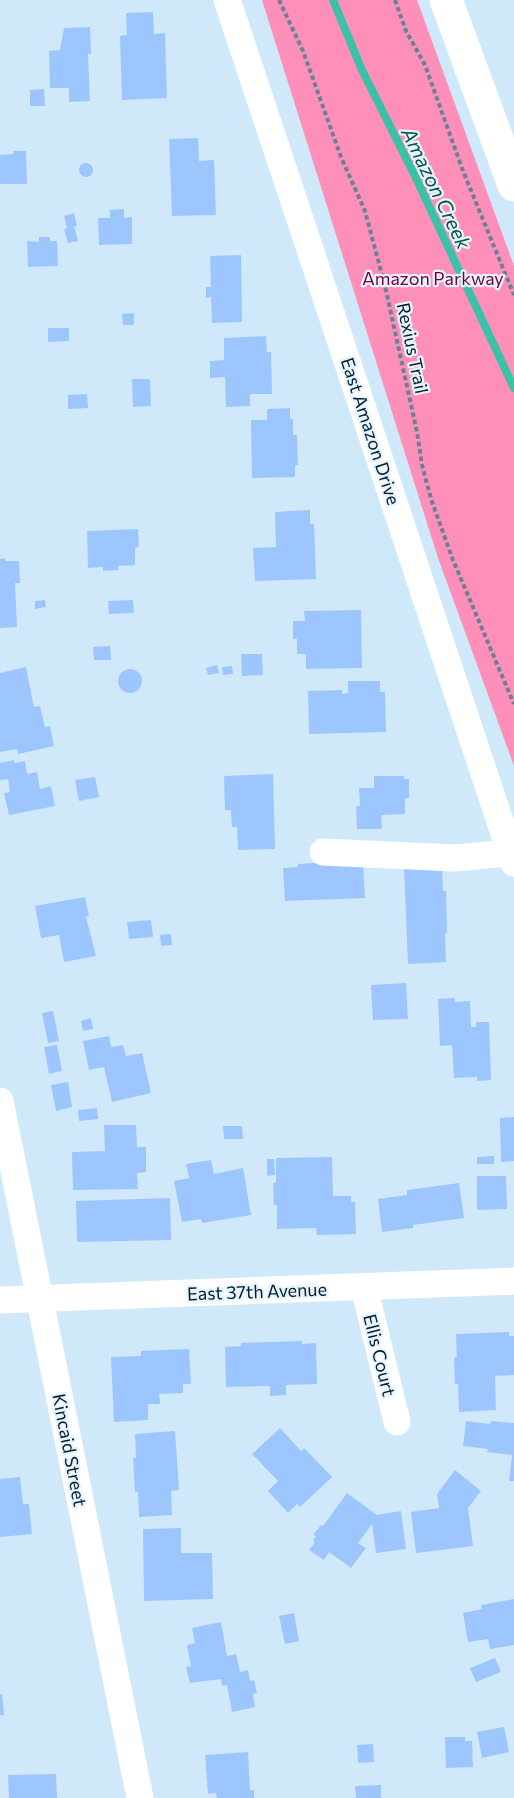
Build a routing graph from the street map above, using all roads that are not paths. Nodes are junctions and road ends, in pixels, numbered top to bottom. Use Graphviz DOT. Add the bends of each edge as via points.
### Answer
graph roads {
  1 [pos="227,0"];
  2 [pos="446,0"];
  3 [pos="514,184"];
  4 [pos="323,852"];
  5 [pos="512,858"];
  6 [pos="0,1101"];
  7 [pos="514,1281"];
  8 [pos="364,1287"];
  9 [pos="40,1299"];
  10 [pos="0,1300"];
  11 [pos="397,1422"];
  12 [pos="141,1798"];
  1 -- 5 [label="street, East Amazon Drive"];
  2 -- 3 [label="main road"];
  4 -- 5 [label="street"];
  6 -- 9 [label="street, Kincaid Street"];
  7 -- 8 [label="street, East 37th Avenue"];
  8 -- 9 [label="street, East 37th Avenue"];
  8 -- 11 [label="street, Ellis Court"];
  9 -- 10 [label="street, East 37th Avenue"];
  9 -- 12 [label="street, Kincaid Street"];
}
